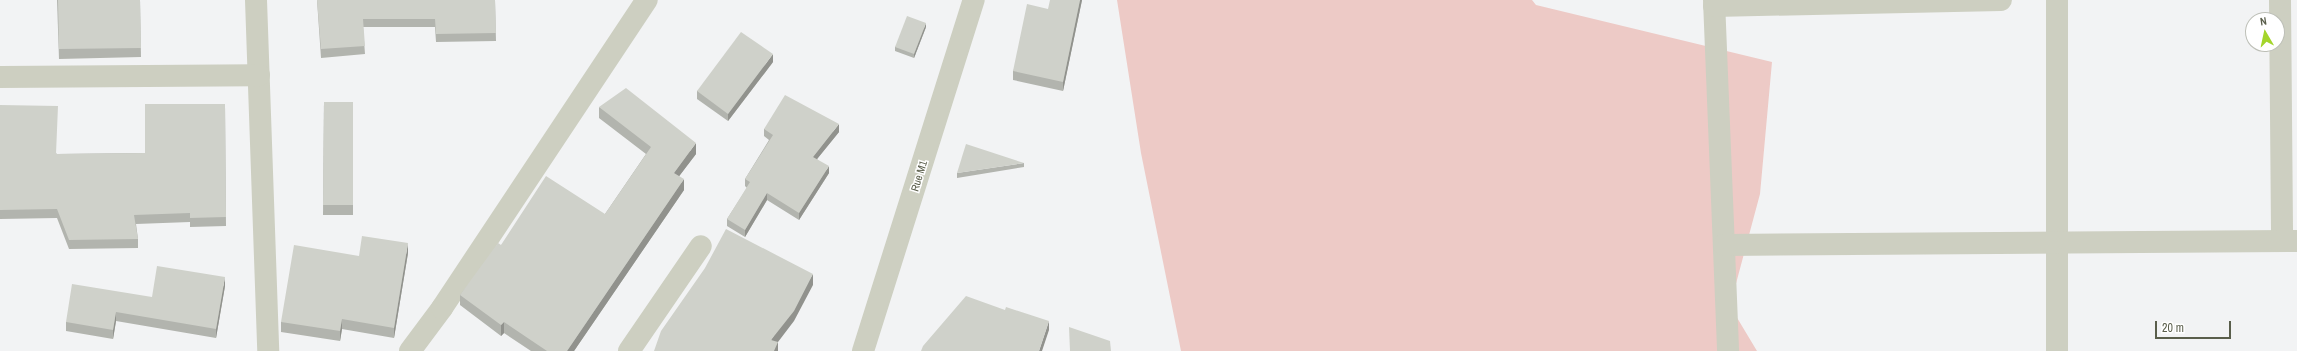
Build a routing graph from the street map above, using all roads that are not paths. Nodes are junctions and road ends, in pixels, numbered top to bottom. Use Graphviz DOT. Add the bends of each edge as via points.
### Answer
graph roads {
  1 [pos="256,0"];
  2 [pos="648,0"];
  3 [pos="974,0"];
  4 [pos="2002,0"];
  5 [pos="2057,0"];
  6 [pos="2280,0"];
  7 [pos="1714,3"];
  8 [pos="258,75"];
  9 [pos="0,77"];
  10 [pos="2290,241"];
  11 [pos="2057,244"];
  12 [pos="1724,245"];
  13 [pos="701,246"];
  14 [pos="268,351"];
  15 [pos="410,351"];
  16 [pos="629,351"];
  17 [pos="864,351"];
  18 [pos="1728,351"];
  19 [pos="2057,351"];
  1 -- 8 [label="street"];
  2 -- 15 [label="street" via="442,308"];
  3 -- 17 [label="street, Rue M1"];
  4 -- 7 [label="street"];
  5 -- 11 [label="street"];
  6 -- 10 [label="street"];
  7 -- 12 [label="street"];
  8 -- 9 [label="street"];
  8 -- 14 [label="street"];
  10 -- 11 [label="street"];
  11 -- 12 [label="street"];
  11 -- 19 [label="street"];
  12 -- 18 [label="street"];
  13 -- 16 [label="street"];
}
